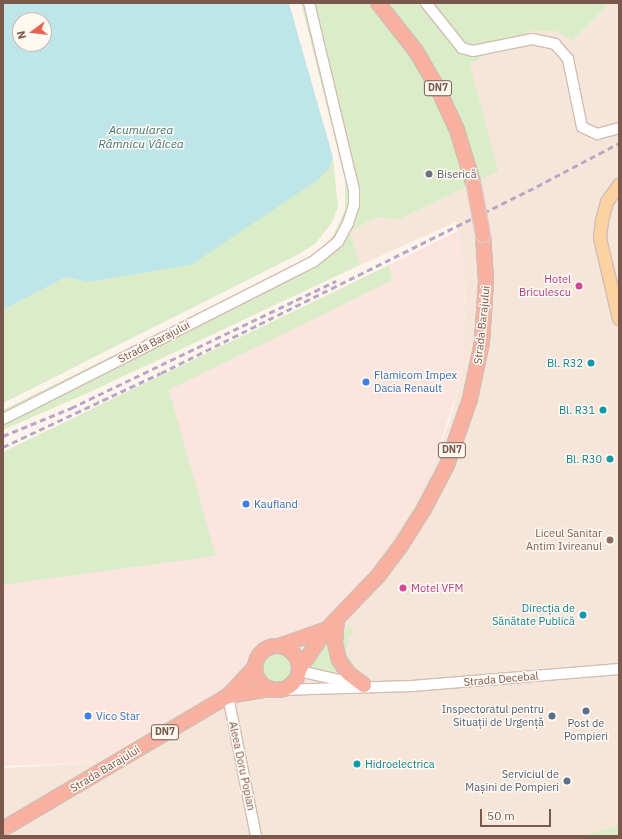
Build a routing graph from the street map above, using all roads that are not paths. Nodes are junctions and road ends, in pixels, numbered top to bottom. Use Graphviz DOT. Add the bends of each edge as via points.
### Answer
graph roads {
  1 [pos="309,3"];
  2 [pos="378,3"];
  3 [pos="426,3"];
  4 [pos="619,128"];
  5 [pos="619,185"];
  6 [pos="619,319"];
  7 [pos="3,419"];
  8 [pos="332,624"];
  9 [pos="279,646"];
  10 [pos="255,667"];
  11 [pos="299,669"];
  12 [pos="619,669"];
  13 [pos="364,684"];
  14 [pos="383,687"];
  15 [pos="274,690"];
  16 [pos="228,696"];
  17 [pos="3,829"];
  18 [pos="256,836"];
  1 -- 7 [label="street, Strada Barajului" via="354,190 354,205 338,242 313,262"];
  2 -- 8 [label="highway, Strada Barajului / DN7, bridge" via="416,51 438,89 457,130 474,186 483,235 486,280 482,342 470,399 459,434 435,489 408,535 378,576"];
  3 -- 4 [label="street" via="462,48 473,51 532,39 555,44 568,59 582,127 597,134"];
  5 -- 6 [label="main road" via="607,202 600,238"];
  8 -- 9 [label="highway, Strada Barajului / DN7"];
  8 -- 11 [label="highway, Strada Barajului / DN7"];
  8 -- 13 [label="highway" via="339,660 348,673"];
  9 -- 10 [label="highway, DN7" via="264,650"];
  9 -- 11 [label="highway" via="291,651"];
  10 -- 15 [label="highway" via="259,681"];
  10 -- 16 [label="highway, Strada Barajului / DN7"];
  11 -- 13 [label="street, Strada Decebal"];
  11 -- 15 [label="highway, DN7" via="293,684"];
  12 -- 14 [label="street, Strada Decebal"];
  13 -- 14 [label="street, Strada Decebal"];
  14 -- 15 [label="street, Strada Decebal"];
  15 -- 16 [label="highway, Strada Barajului / DN7"];
  16 -- 17 [label="highway, Strada Barajului / DN7"];
  16 -- 18 [label="street, Aleea Doru Popian"];
}
